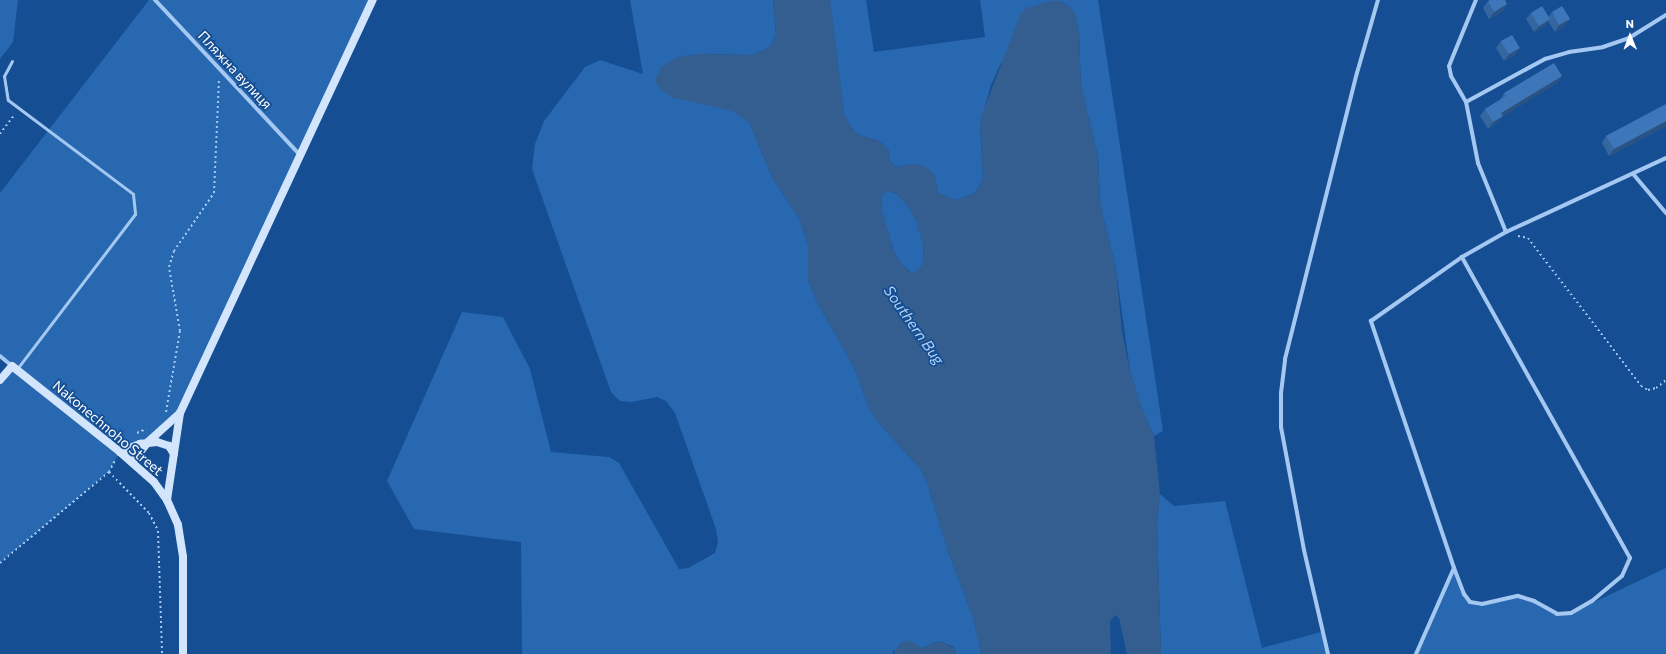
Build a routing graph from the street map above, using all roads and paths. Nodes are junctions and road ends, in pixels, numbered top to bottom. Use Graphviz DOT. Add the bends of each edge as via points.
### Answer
graph roads {
  1 [pos="155,0"];
  2 [pos="373,0"];
  3 [pos="1378,0"];
  4 [pos="1476,0"];
  5 [pos="1666,15"];
  6 [pos="12,61"];
  7 [pos="219,69"];
  8 [pos="1466,102"];
  9 [pos="19,108"];
  10 [pos="0,134"];
  11 [pos="300,155"];
  12 [pos="1666,158"];
  13 [pos="1634,175"];
  14 [pos="1666,213"];
  15 [pos="1506,232"];
  16 [pos="1462,257"];
  17 [pos="0,356"];
  18 [pos="14,367"];
  19 [pos="0,380"];
  20 [pos="1666,380"];
  21 [pos="180,413"];
  22 [pos="164,426"];
  23 [pos="148,442"];
  24 [pos="120,452"];
  25 [pos="174,454"];
  26 [pos="132,462"];
  27 [pos="167,500"];
  28 [pos="0,563"];
  29 [pos="1454,568"];
  30 [pos="162,654"];
  31 [pos="183,654"];
  32 [pos="1328,654"];
  33 [pos="1416,654"];
  1 -- 7 [label="street, Пляжна вулиця"];
  2 -- 11 [label="street"];
  3 -- 32 [label="street" via="1357,73 1287,352 1281,393 1282,427 1294,496"];
  4 -- 8 [label="street" via="1449,66 1451,76"];
  5 -- 8 [label="street" via="1629,38 1603,47 1545,58"];
  6 -- 9 [label="lane" via="4,76 8,100"];
  7 -- 11 [label="street, Пляжна вулиця"];
  7 -- 22 [label="path" via="214,194 174,251 169,267 180,331"];
  8 -- 15 [label="street" via="1478,164"];
  9 -- 10 [label="path"];
  9 -- 18 [label="lane" via="133,194 136,214"];
  11 -- 21 [label="street"];
  12 -- 13 [label="street"];
  13 -- 14 [label="street"];
  13 -- 15 [label="street"];
  15 -- 16 [label="street"];
  15 -- 20 [label="path" via="1528,238 1641,386 1648,390 1656,388"];
  16 -- 29 [label="street" via="1371,320"];
  16 -- 29 [label="street" via="1630,558 1622,576 1592,601 1571,613 1557,614 1534,601 1518,596 1482,604 1470,602 1464,594"];
  17 -- 18 [label="street, Nakonechnoho Street"];
  18 -- 19 [label="street"];
  18 -- 24 [label="street, Nakonechnoho Street"];
  21 -- 22 [label="street"];
  21 -- 25 [label="street"];
  22 -- 23 [label="street"];
  23 -- 24 [label="street"];
  23 -- 25 [label="street" via="169,446"];
  23 -- 26 [label="street"];
  24 -- 26 [label="street, Nakonechnoho Street"];
  25 -- 27 [label="street"];
  26 -- 27 [label="street, Nakonechnoho Street" via="154,482"];
  27 -- 31 [label="street, Nakonechnoho Street" via="178,525 183,557"];
  28 -- 30 [label="path" via="109,472 149,513 158,531"];
  29 -- 33 [label="street"];
}
